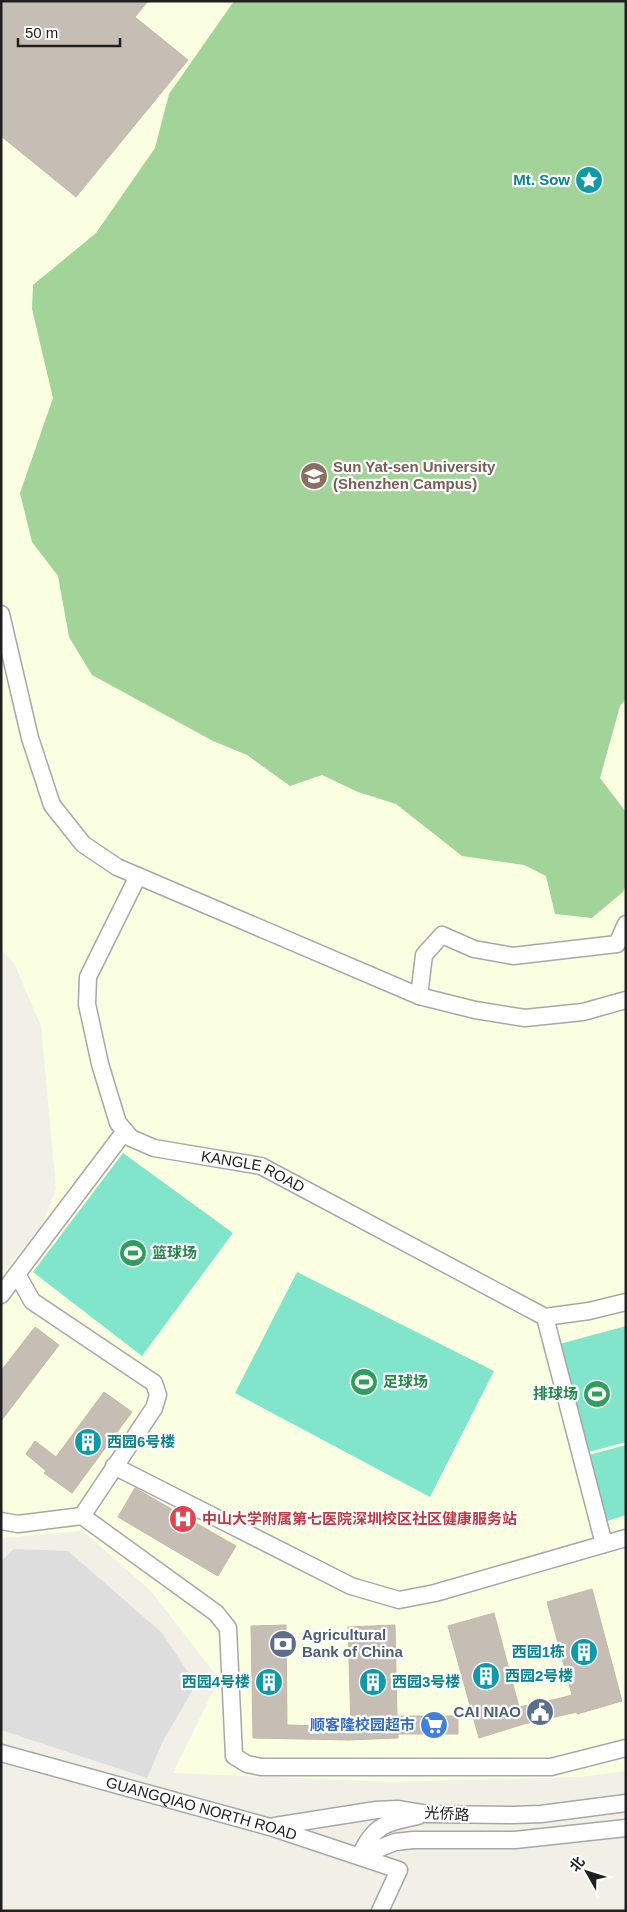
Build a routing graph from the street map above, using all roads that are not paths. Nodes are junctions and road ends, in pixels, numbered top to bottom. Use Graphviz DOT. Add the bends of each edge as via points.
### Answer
graph roads {
  1 [pos="1,614"];
  2 [pos="138,876"];
  3 [pos="626,924"];
  4 [pos="419,996"];
  5 [pos="626,1000"];
  6 [pos="124,1131"];
  7 [pos="17,1274"];
  8 [pos="1,1295"];
  9 [pos="626,1302"];
  10 [pos="545,1317"];
  11 [pos="114,1466"];
  12 [pos="82,1516"];
  13 [pos="1,1520"];
  14 [pos="626,1538"];
  15 [pos="604,1544"];
  16 [pos="626,1748"];
  17 [pos="1,1753"];
  18 [pos="626,1803"];
  19 [pos="428,1814"];
  20 [pos="541,1814"];
  21 [pos="270,1827"];
  22 [pos="626,1828"];
  23 [pos="544,1838"];
  24 [pos="360,1856"];
  25 [pos="380,1911"];
  1 -- 2 [label="street" via="30,738 52,804 83,844 117,867"];
  2 -- 4 [label="street"];
  2 -- 6 [label="street" via="88,977 87,1004 100,1064 118,1123"];
  3 -- 4 [label="street" via="617,944 513,956 474,948 442,935 424,955"];
  4 -- 5 [label="street" via="525,1018 583,1012"];
  6 -- 7 [label="street"];
  6 -- 10 [label="street, KANGLE ROAD" via="131,1138 154,1148 260,1166"];
  7 -- 8 [label="street"];
  7 -- 11 [label="street" via="32,1301 154,1383 158,1395 154,1408"];
  9 -- 10 [label="street"];
  10 -- 15 [label="street"];
  11 -- 12 [label="street"];
  11 -- 15 [label="street" via="351,1586 398,1600 435,1593"];
  12 -- 13 [label="street" via="18,1524"];
  12 -- 16 [label="street" via="216,1612 228,1628 234,1756 247,1764 261,1767 551,1767"];
  14 -- 15 [label="street"];
  17 -- 21 [label="street, GUANGQIAO NORTH ROAD"];
  18 -- 20 [label="street, 光侨路"];
  19 -- 20 [label="street, 光侨路"];
  19 -- 21 [label="street, 光侨路" via="376,1810"];
  19 -- 24 [label="street" via="382,1825 368,1839"];
  20 -- 23 [label="street"];
  21 -- 24 [label="street, GUANGQIAO NORTH ROAD"];
  22 -- 23 [label="street, 光侨路"];
  23 -- 24 [label="street, 光侨路" via="413,1840 395,1842"];
  24 -- 25 [label="street, GUANGQIAO NORTH ROAD" via="399,1870"];
}
